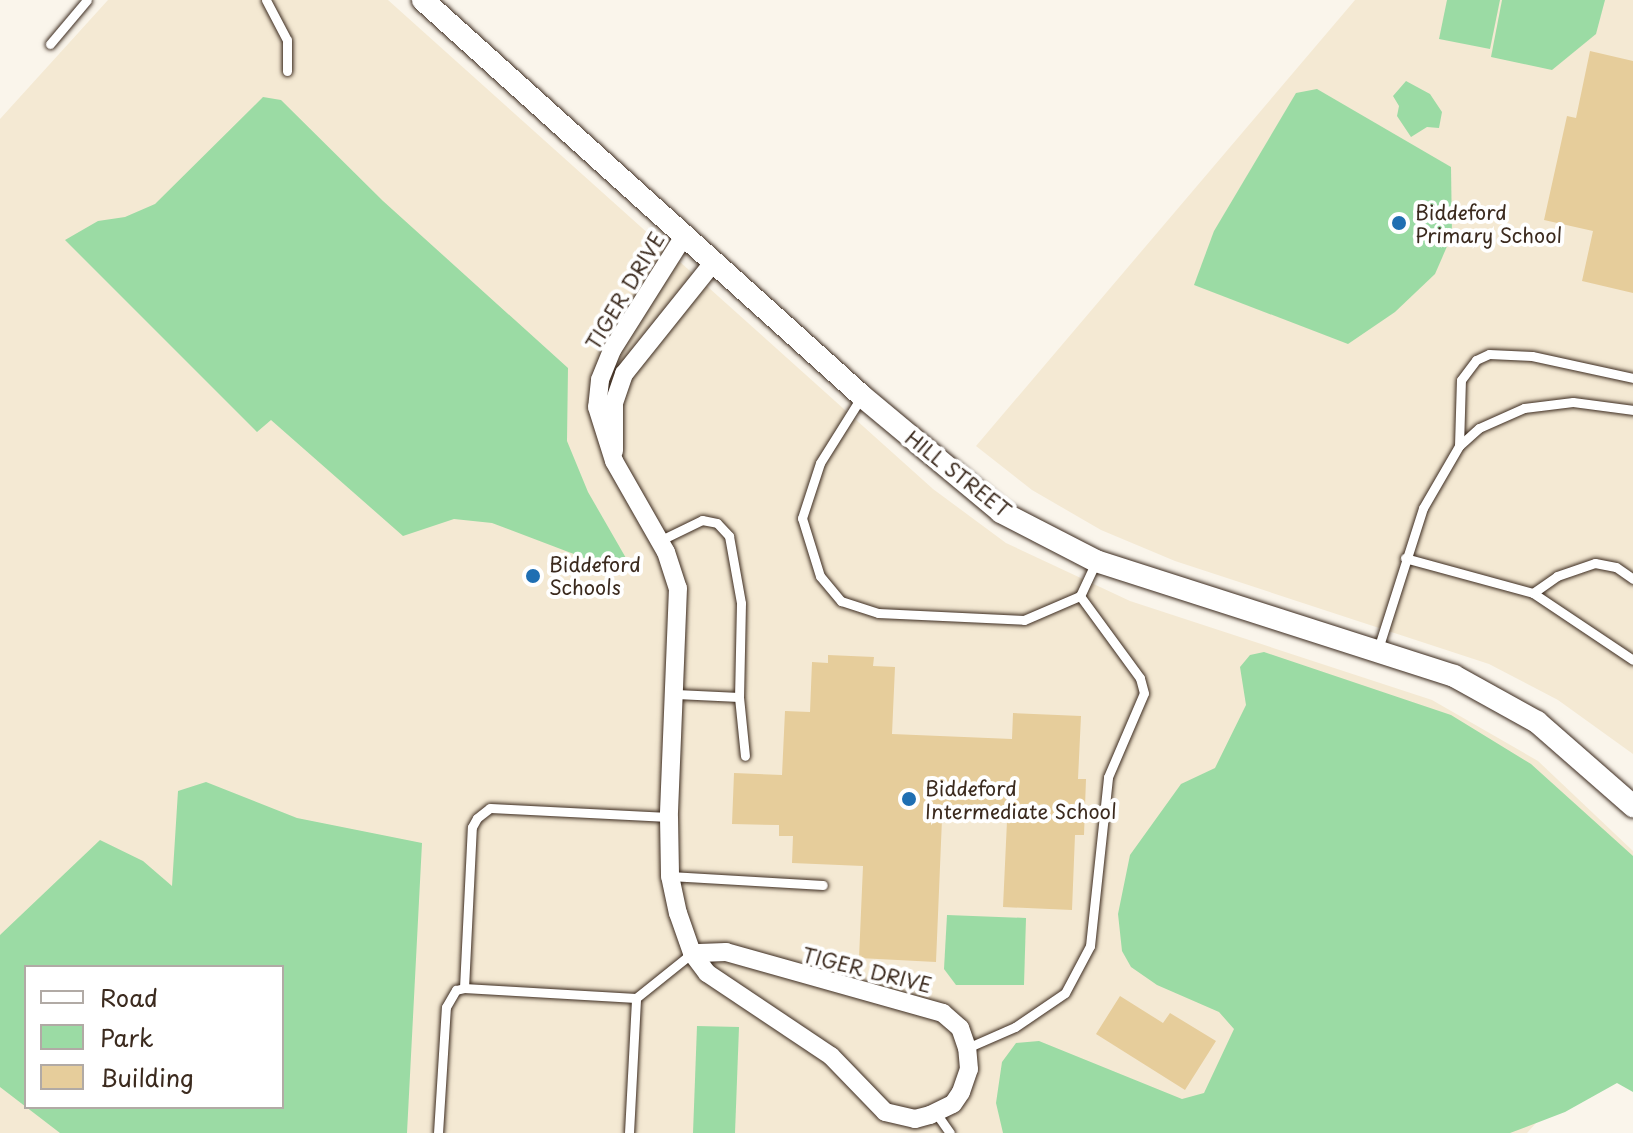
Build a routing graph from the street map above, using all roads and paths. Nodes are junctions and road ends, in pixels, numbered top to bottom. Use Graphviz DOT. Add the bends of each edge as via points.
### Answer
graph roads {
  1 [pos="87,0"];
  2 [pos="266,0"];
  3 [pos="423,0"];
  4 [pos="50,44"];
  5 [pos="287,71"];
  6 [pos="684,236"];
  7 [pos="713,263"];
  8 [pos="1633,378"];
  9 [pos="862,396"];
  10 [pos="1633,410"];
  11 [pos="1459,446"];
  12 [pos="614,461"];
  13 [pos="659,541"];
  14 [pos="1405,558"];
  15 [pos="1096,561"];
  16 [pos="1633,579"];
  17 [pos="1533,593"];
  18 [pos="1080,596"];
  19 [pos="1378,649"];
  20 [pos="1633,660"];
  21 [pos="676,694"];
  22 [pos="739,697"];
  23 [pos="745,756"];
  24 [pos="1633,806"];
  25 [pos="669,817"];
  26 [pos="670,876"];
  27 [pos="823,885"];
  28 [pos="692,953"];
  29 [pos="464,988"];
  30 [pos="636,998"];
  31 [pos="967,1048"];
  32 [pos="936,1113"];
  33 [pos="438,1133"];
  34 [pos="629,1133"];
  35 [pos="950,1133"];
  1 -- 4 [label="lane"];
  2 -- 5 [label="lane" via="287,40"];
  3 -- 6 [label="street, HILL STREET"];
  6 -- 7 [label="street, HILL STREET"];
  6 -- 12 [label="street, TIGER DRIVE" via="612,350 600,380 600,428"];
  7 -- 9 [label="street, HILL STREET"];
  7 -- 12 [label="street, TIGER DRIVE" via="624,374 614,403"];
  8 -- 11 [label="lane" via="1532,356 1489,354 1476,360 1461,380"];
  9 -- 15 [label="street, HILL STREET" via="1001,512"];
  9 -- 18 [label="lane" via="820,463 802,518 820,576 841,601 878,613 1024,620"];
  10 -- 11 [label="lane" via="1573,402 1535,406 1489,423"];
  11 -- 14 [label="lane" via="1436,478"];
  12 -- 13 [label="street, TIGER DRIVE"];
  13 -- 21 [label="street, TIGER DRIVE" via="678,588"];
  13 -- 22 [label="lane" via="702,520 717,523 729,536 741,603"];
  14 -- 17 [label="lane"];
  14 -- 19 [label="lane"];
  15 -- 18 [label="lane"];
  15 -- 19 [label="street, HILL STREET"];
  16 -- 17 [label="lane" via="1616,567 1595,563 1557,576"];
  17 -- 20 [label="lane"];
  18 -- 31 [label="lane" via="1140,678 1144,693 1108,777 1090,946 1077,979 1058,998 1015,1027"];
  19 -- 24 [label="street, HILL STREET" via="1454,676 1515,708 1580,756"];
  21 -- 22 [label="lane"];
  21 -- 25 [label="street, TIGER DRIVE"];
  22 -- 23 [label="lane"];
  25 -- 26 [label="street, TIGER DRIVE"];
  25 -- 29 [label="lane" via="484,811 472,827"];
  26 -- 27 [label="lane"];
  26 -- 28 [label="street, TIGER DRIVE"];
  28 -- 30 [label="lane"];
  28 -- 31 [label="street, TIGER DRIVE" via="726,952 863,994 931,1007 953,1020"];
  28 -- 32 [label="street, TIGER DRIVE" via="723,987 831,1056 885,1112 915,1119"];
  29 -- 30 [label="lane"];
  29 -- 33 [label="lane" via="456,990 446,1007"];
  30 -- 34 [label="lane"];
  31 -- 32 [label="street" via="969,1069 961,1092"];
  32 -- 35 [label="lane"];
}
